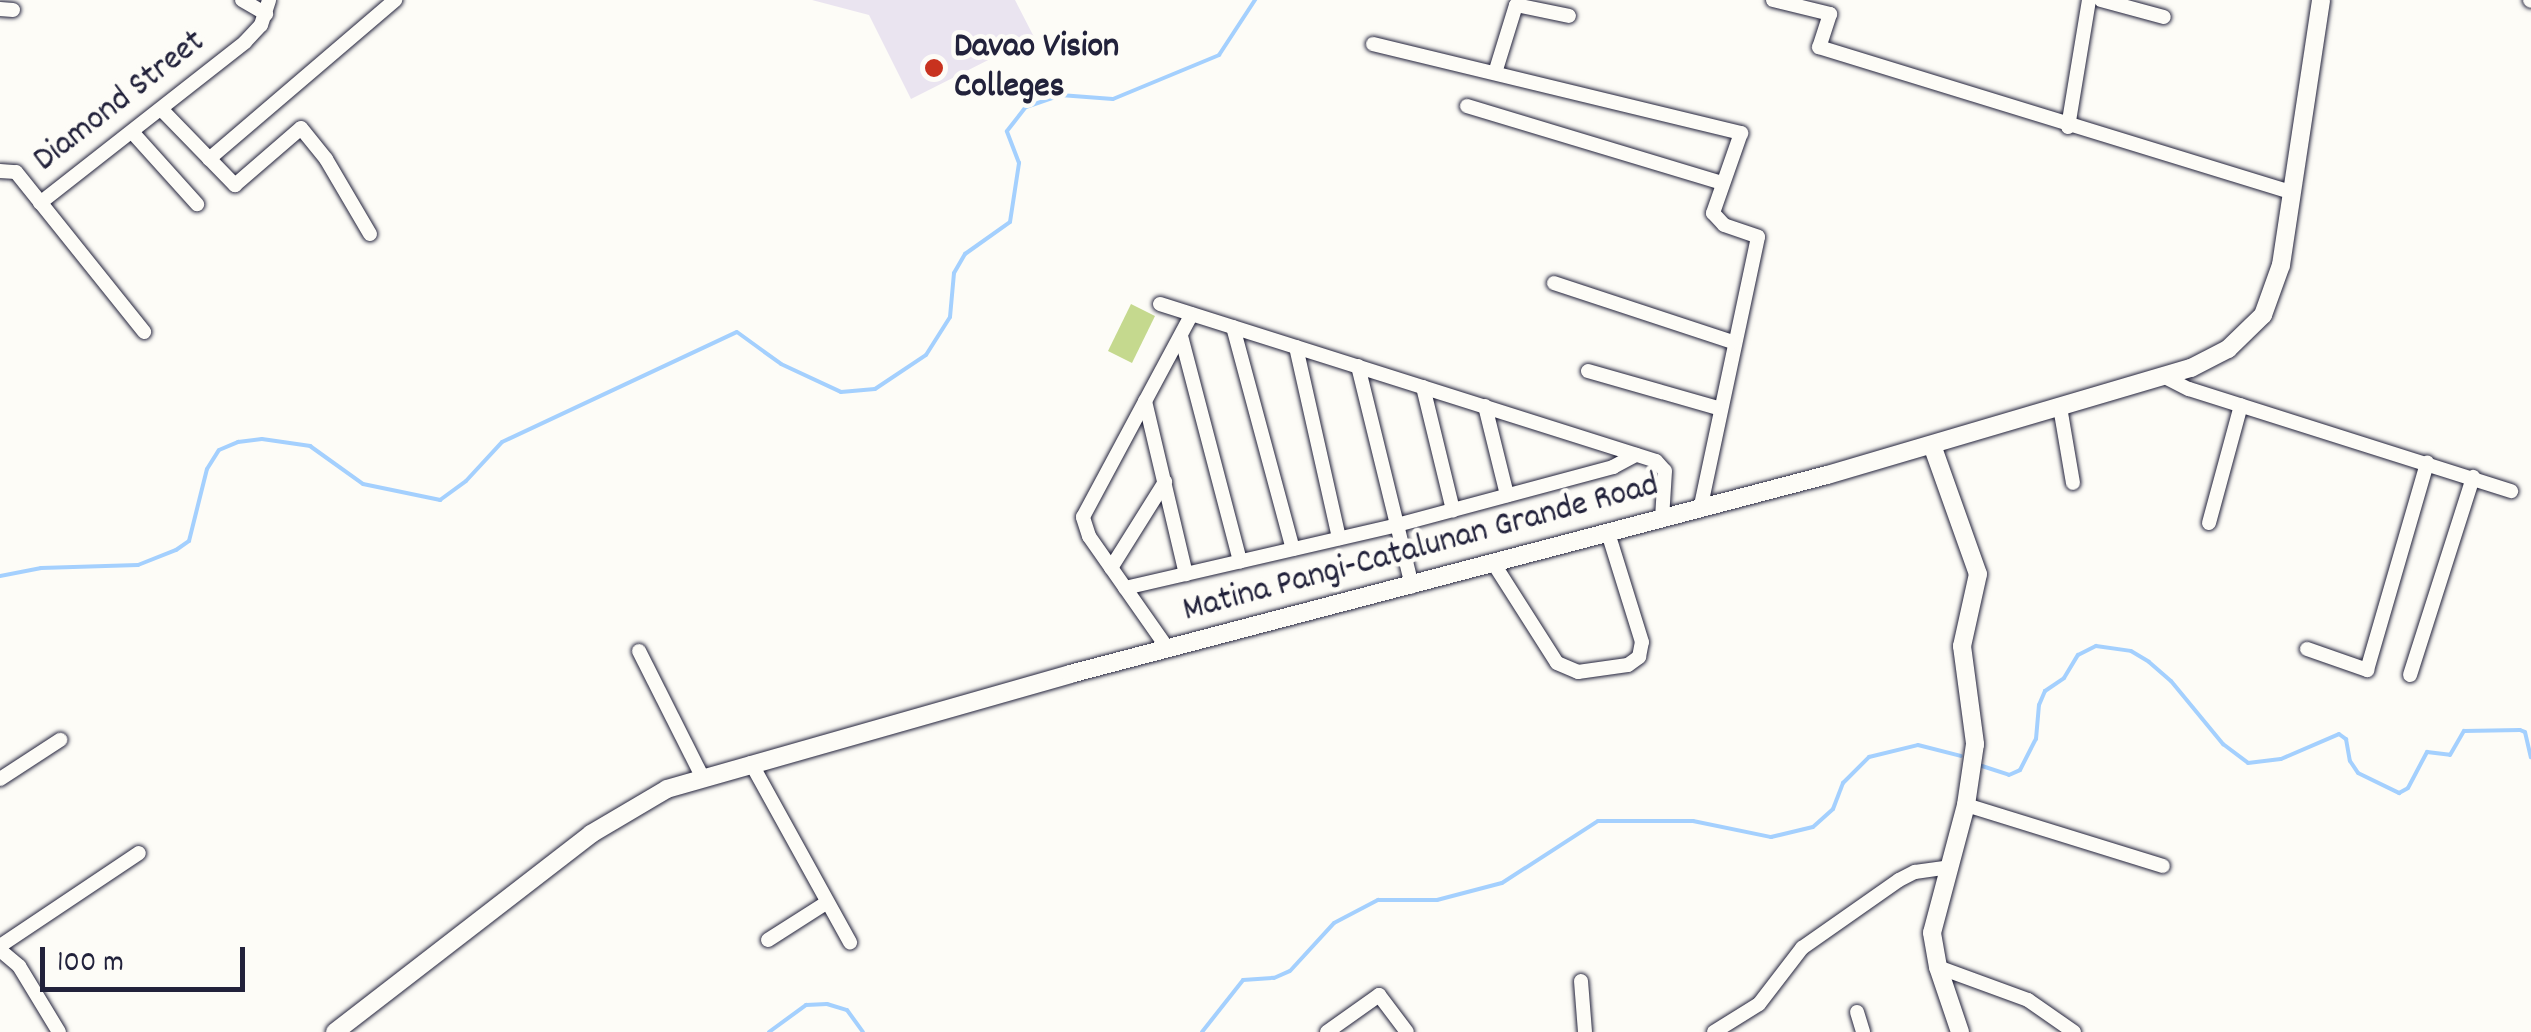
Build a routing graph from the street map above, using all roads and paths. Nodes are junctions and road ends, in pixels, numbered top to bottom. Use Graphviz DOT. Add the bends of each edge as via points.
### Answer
graph roads {
  1 [pos="242,0"];
  2 [pos="395,0"];
  3 [pos="1774,0"];
  4 [pos="2089,0"];
  5 [pos="2100,0"];
  6 [pos="2321,0"];
  7 [pos="268,7"];
  8 [pos="1570,16"];
  9 [pos="2164,17"];
  10 [pos="1373,44"];
  11 [pos="1495,73"];
  12 [pos="1468,106"];
  13 [pos="162,110"];
  14 [pos="2068,127"];
  15 [pos="133,132"];
  16 [pos="210,159"];
  17 [pos="0,171"];
  18 [pos="1722,183"];
  19 [pos="2292,192"];
  20 [pos="40,203"];
  21 [pos="197,204"];
  22 [pos="370,234"];
  23 [pos="1554,283"];
  24 [pos="1160,304"];
  25 [pos="1192,314"];
  26 [pos="1233,327"];
  27 [pos="144,332"];
  28 [pos="1181,336"];
  29 [pos="1732,342"];
  30 [pos="1296,347"];
  31 [pos="1358,366"];
  32 [pos="1588,370"];
  33 [pos="2163,376"];
  34 [pos="1423,387"];
  35 [pos="1146,401"];
  36 [pos="2241,405"];
  37 [pos="1485,406"];
  38 [pos="2060,407"];
  39 [pos="1718,408"];
  40 [pos="1932,445"];
  41 [pos="1636,455"];
  42 [pos="2427,464"];
  43 [pos="2472,477"];
  44 [pos="1164,482"];
  45 [pos="2072,482"];
  46 [pos="2511,490"];
  47 [pos="1507,496"];
  48 [pos="1700,509"];
  49 [pos="1453,510"];
  50 [pos="1662,519"];
  51 [pos="2209,523"];
  52 [pos="1397,524"];
  53 [pos="1608,533"];
  54 [pos="1340,538"];
  55 [pos="1292,549"];
  56 [pos="1240,562"];
  57 [pos="1494,564"];
  58 [pos="1111,568"];
  59 [pos="1186,574"];
  60 [pos="1412,586"];
  61 [pos="1126,588"];
  62 [pos="1168,649"];
  63 [pos="2307,649"];
  64 [pos="640,651"];
  65 [pos="2410,674"];
  66 [pos="60,740"];
  67 [pos="751,763"];
  68 [pos="703,778"];
  69 [pos="0,779"];
  70 [pos="1966,805"];
  71 [pos="140,854"];
  72 [pos="2163,866"];
  73 [pos="1950,867"];
  74 [pos="826,903"];
  75 [pos="768,940"];
  76 [pos="850,942"];
  77 [pos="0,948"];
  78 [pos="1938,967"];
  79 [pos="1581,981"];
  80 [pos="1857,1012"];
  81 [pos="59,1032"];
  82 [pos="335,1032"];
  83 [pos="1327,1032"];
  84 [pos="1407,1032"];
  85 [pos="1585,1032"];
  86 [pos="1714,1032"];
  87 [pos="1864,1032"];
  88 [pos="1960,1032"];
  89 [pos="2074,1032"];
  1 -- 7 [label="street"];
  2 -- 16 [label="street"];
  3 -- 14 [label="street" via="1830,14 1819,47"];
  4 -- 14 [label="street"];
  5 -- 9 [label="street"];
  6 -- 19 [label="street, Matina Pangi-Catalunan Grande Road"];
  7 -- 13 [label="street, Diamond Street" via="254,34"];
  8 -- 11 [label="street" via="1516,5"];
  10 -- 11 [label="street"];
  11 -- 18 [label="street" via="1740,133"];
  12 -- 18 [label="street"];
  13 -- 15 [label="street, Diamond Street"];
  13 -- 16 [label="street"];
  14 -- 19 [label="street"];
  15 -- 20 [label="street, Diamond Street"];
  15 -- 21 [label="street"];
  16 -- 22 [label="street" via="235,184 301,128"];
  17 -- 20 [label="street" via="12,170"];
  18 -- 29 [label="street" via="1715,217 1758,237"];
  19 -- 33 [label="street, Matina Pangi-Catalunan Grande Road" via="2281,265 2264,315 2228,348"];
  20 -- 27 [label="street"];
  23 -- 29 [label="street"];
  24 -- 25 [label="street"];
  25 -- 26 [label="street"];
  25 -- 28 [label="street"];
  26 -- 30 [label="street"];
  26 -- 55 [label="street"];
  28 -- 35 [label="street"];
  28 -- 56 [label="street"];
  29 -- 39 [label="street"];
  30 -- 31 [label="street"];
  30 -- 54 [label="street"];
  31 -- 34 [label="street"];
  31 -- 52 [label="street"];
  32 -- 39 [label="street"];
  33 -- 36 [label="street"];
  33 -- 38 [label="street, Matina Pangi-Catalunan Grande Road"];
  34 -- 37 [label="street"];
  34 -- 49 [label="street"];
  35 -- 44 [label="street"];
  35 -- 58 [label="street" via="1083,523"];
  36 -- 42 [label="street"];
  36 -- 51 [label="street"];
  37 -- 41 [label="street"];
  37 -- 47 [label="street"];
  38 -- 40 [label="street, Matina Pangi-Catalunan Grande Road"];
  38 -- 45 [label="street"];
  39 -- 48 [label="street"];
  40 -- 48 [label="street, Matina Pangi-Catalunan Grande Road"];
  40 -- 70 [label="street" via="1978,574 1962,646 1975,744"];
  41 -- 47 [label="street" via="1613,468"];
  41 -- 50 [label="street" via="1665,471"];
  42 -- 43 [label="street"];
  42 -- 63 [label="street" via="2367,670"];
  43 -- 46 [label="street"];
  43 -- 65 [label="street"];
  44 -- 58 [label="street"];
  44 -- 59 [label="street"];
  47 -- 49 [label="street"];
  48 -- 50 [label="street, Matina Pangi-Catalunan Grande Road"];
  49 -- 52 [label="street"];
  50 -- 53 [label="street, Matina Pangi-Catalunan Grande Road"];
  52 -- 54 [label="street"];
  52 -- 60 [label="street"];
  53 -- 57 [label="street, Matina Pangi-Catalunan Grande Road"];
  53 -- 57 [label="street" via="1642,642 1628,664 1578,672 1558,663"];
  54 -- 55 [label="street"];
  55 -- 56 [label="street"];
  56 -- 59 [label="street"];
  57 -- 60 [label="street, Matina Pangi-Catalunan Grande Road"];
  58 -- 61 [label="street"];
  59 -- 61 [label="street"];
  60 -- 62 [label="street, Matina Pangi-Catalunan Grande Road"];
  61 -- 62 [label="street"];
  62 -- 67 [label="street, Matina Pangi-Catalunan Grande Road"];
  64 -- 68 [label="street"];
  66 -- 69 [label="street"];
  67 -- 68 [label="street, Matina Pangi-Catalunan Grande Road"];
  67 -- 74 [label="street"];
  68 -- 82 [label="street, Matina Pangi-Catalunan Grande Road" via="616,816"];
  70 -- 72 [label="street"];
  70 -- 73 [label="street"];
  71 -- 77 [label="street"];
  73 -- 78 [label="street" via="1932,933"];
  73 -- 86 [label="street" via="1915,872 1876,896 1802,948 1759,1004"];
  74 -- 75 [label="street"];
  74 -- 76 [label="street"];
  77 -- 81 [label="street" via="19,966"];
  78 -- 88 [label="street"];
  78 -- 89 [label="street" via="2028,1000"];
  79 -- 85 [label="street"];
  80 -- 87 [label="street"];
  83 -- 84 [label="street" via="1379,996"];
}
